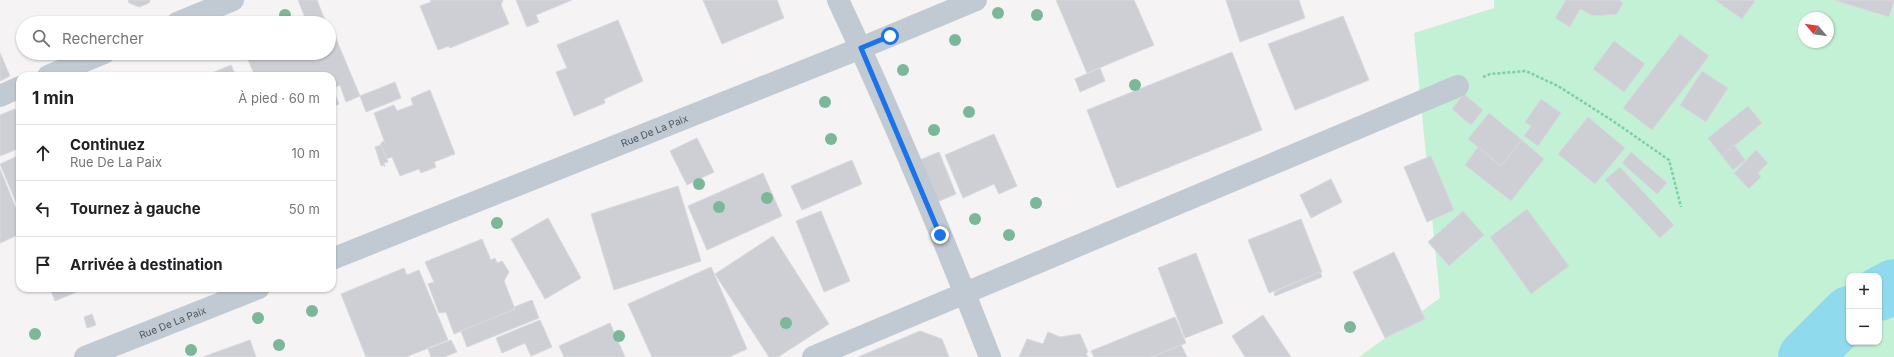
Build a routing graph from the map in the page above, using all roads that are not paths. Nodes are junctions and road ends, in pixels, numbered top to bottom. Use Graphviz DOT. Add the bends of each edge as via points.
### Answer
graph roads {
  1 [pos="234,0"];
  2 [pos="838,0"];
  3 [pos="976,0"];
  4 [pos="194,16"];
  5 [pos="861,48"];
  6 [pos="87,60"];
  7 [pos="58,72"];
  8 [pos="1458,86"];
  9 [pos="16,90"];
  10 [pos="0,96"];
  11 [pos="336,257"];
  12 [pos="249,292"];
  13 [pos="964,292"];
  14 [pos="86,357"];
  15 [pos="813,357"];
  16 [pos="990,357"];
  1 -- 4 [label="street"];
  2 -- 5 [label="street"];
  3 -- 5 [label="street, Rue De La Paix"];
  5 -- 11 [label="street, Rue De La Paix"];
  5 -- 13 [label="street"];
  6 -- 7 [label="street"];
  8 -- 13 [label="street"];
  9 -- 10 [label="street"];
  12 -- 14 [label="street, Rue De La Paix"];
  13 -- 15 [label="street"];
  13 -- 16 [label="street"];
}
